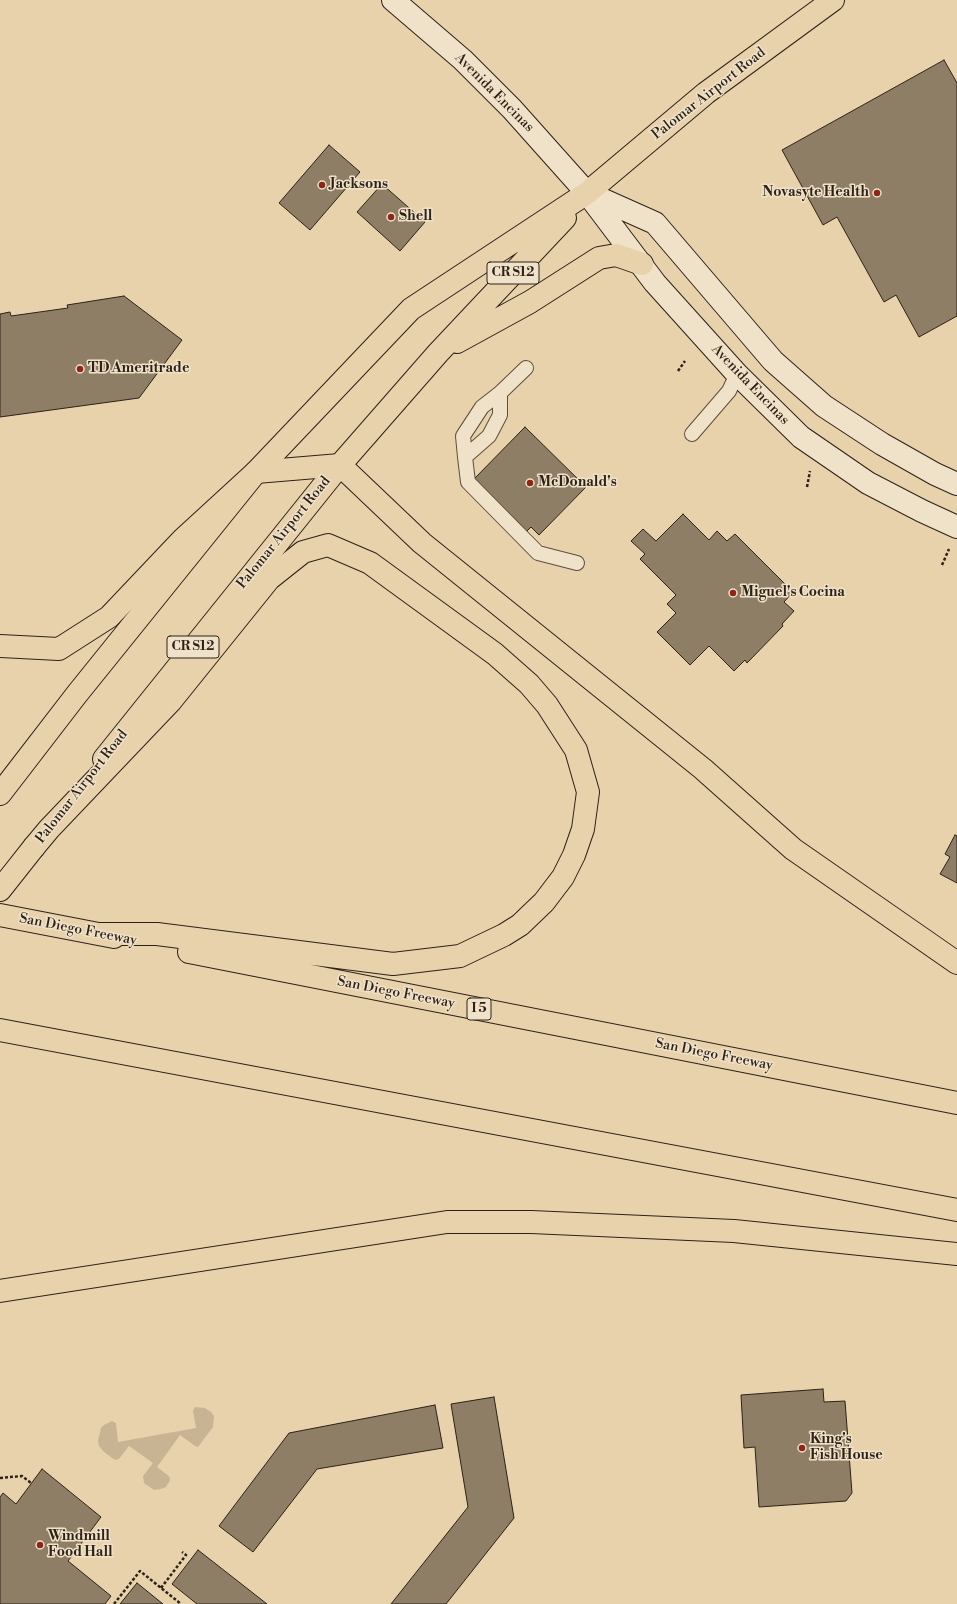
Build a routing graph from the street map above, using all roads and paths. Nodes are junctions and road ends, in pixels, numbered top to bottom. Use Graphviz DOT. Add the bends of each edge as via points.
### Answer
graph roads {
  1 [pos="393,0"];
  2 [pos="833,0"];
  3 [pos="587,193"];
  4 [pos="642,264"];
  5 [pos="438,352"];
  6 [pos="685,360"];
  7 [pos="526,368"];
  8 [pos="678,371"];
  9 [pos="737,374"];
  10 [pos="500,393"];
  11 [pos="692,434"];
  12 [pos="465,457"];
  13 [pos="340,465"];
  14 [pos="811,469"];
  15 [pos="256,472"];
  16 [pos="957,484"];
  17 [pos="807,487"];
  18 [pos="957,527"];
  19 [pos="949,548"];
  20 [pos="577,563"];
  21 [pos="942,565"];
  22 [pos="0,646"];
  23 [pos="0,794"];
  24 [pos="49,829"];
  25 [pos="0,890"];
  26 [pos="0,915"];
  27 [pos="100,934"];
  28 [pos="957,964"];
  29 [pos="0,1030"];
  30 [pos="957,1103"];
  31 [pos="957,1210"];
  32 [pos="957,1254"];
  33 [pos="0,1291"];
  34 [pos="0,1478"];
  35 [pos="31,1483"];
  36 [pos="182,1552"];
  37 [pos="161,1588"];
  38 [pos="114,1604"];
  39 [pos="181,1604"];
  1 -- 3 [label="street, Avenida Encinas" via="463,60"];
  2 -- 3 [label="main road, Palomar Airport Road / CR S12" via="706,93"];
  3 -- 4 [label="street, Avenida Encinas"];
  3 -- 5 [label="main road, Palomar Airport Road / CR S12"];
  3 -- 15 [label="main road, Palomar Airport Road / CR S12" via="412,309"];
  3 -- 16 [label="street, Avenida Encinas" via="655,223 773,361 824,406 882,444"];
  4 -- 5 [label="main road" via="616,255 599,258 530,302"];
  4 -- 9 [label="street, Avenida Encinas"];
  5 -- 13 [label="main road, Palomar Airport Road / CR S12"];
  6 -- 8 [label="path"];
  7 -- 10 [label="lane"];
  9 -- 11 [label="lane" via="729,391"];
  9 -- 18 [label="street, Avenida Encinas" via="801,437 868,483"];
  10 -- 12 [label="lane" via="500,415 489,436"];
  10 -- 12 [label="lane" via="482,407 463,436"];
  12 -- 20 [label="lane" via="468,482 538,553"];
  13 -- 15 [label="main road"];
  13 -- 24 [label="main road, Palomar Airport Road / CR S12"];
  13 -- 28 [label="main road" via="422,543 703,769 793,850"];
  14 -- 17 [label="path"];
  15 -- 22 [label="main road" via="182,539 109,618 59,649"];
  15 -- 23 [label="main road, Palomar Airport Road / CR S12"];
  19 -- 21 [label="path"];
  24 -- 25 [label="main road, Palomar Airport Road / CR S12"];
  24 -- 27 [label="main road" via="170,702 269,579 303,552 328,545 370,563 495,654 529,684 547,705 576,750 588,792 583,829 563,877 544,902 520,925 460,956 393,964 157,934"];
  26 -- 27 [label="main road, San Diego Freeway / I 5"];
  27 -- 30 [label="main road, San Diego Freeway / I 5"];
  29 -- 31 [label="main road"];
  32 -- 33 [label="main road" via="734,1231 531,1222 447,1222"];
  34 -- 35 [label="path" via="22,1476"];
  36 -- 37 [label="path" via="186,1555"];
  37 -- 38 [label="path" via="140,1571"];
  37 -- 39 [label="path"];
}
